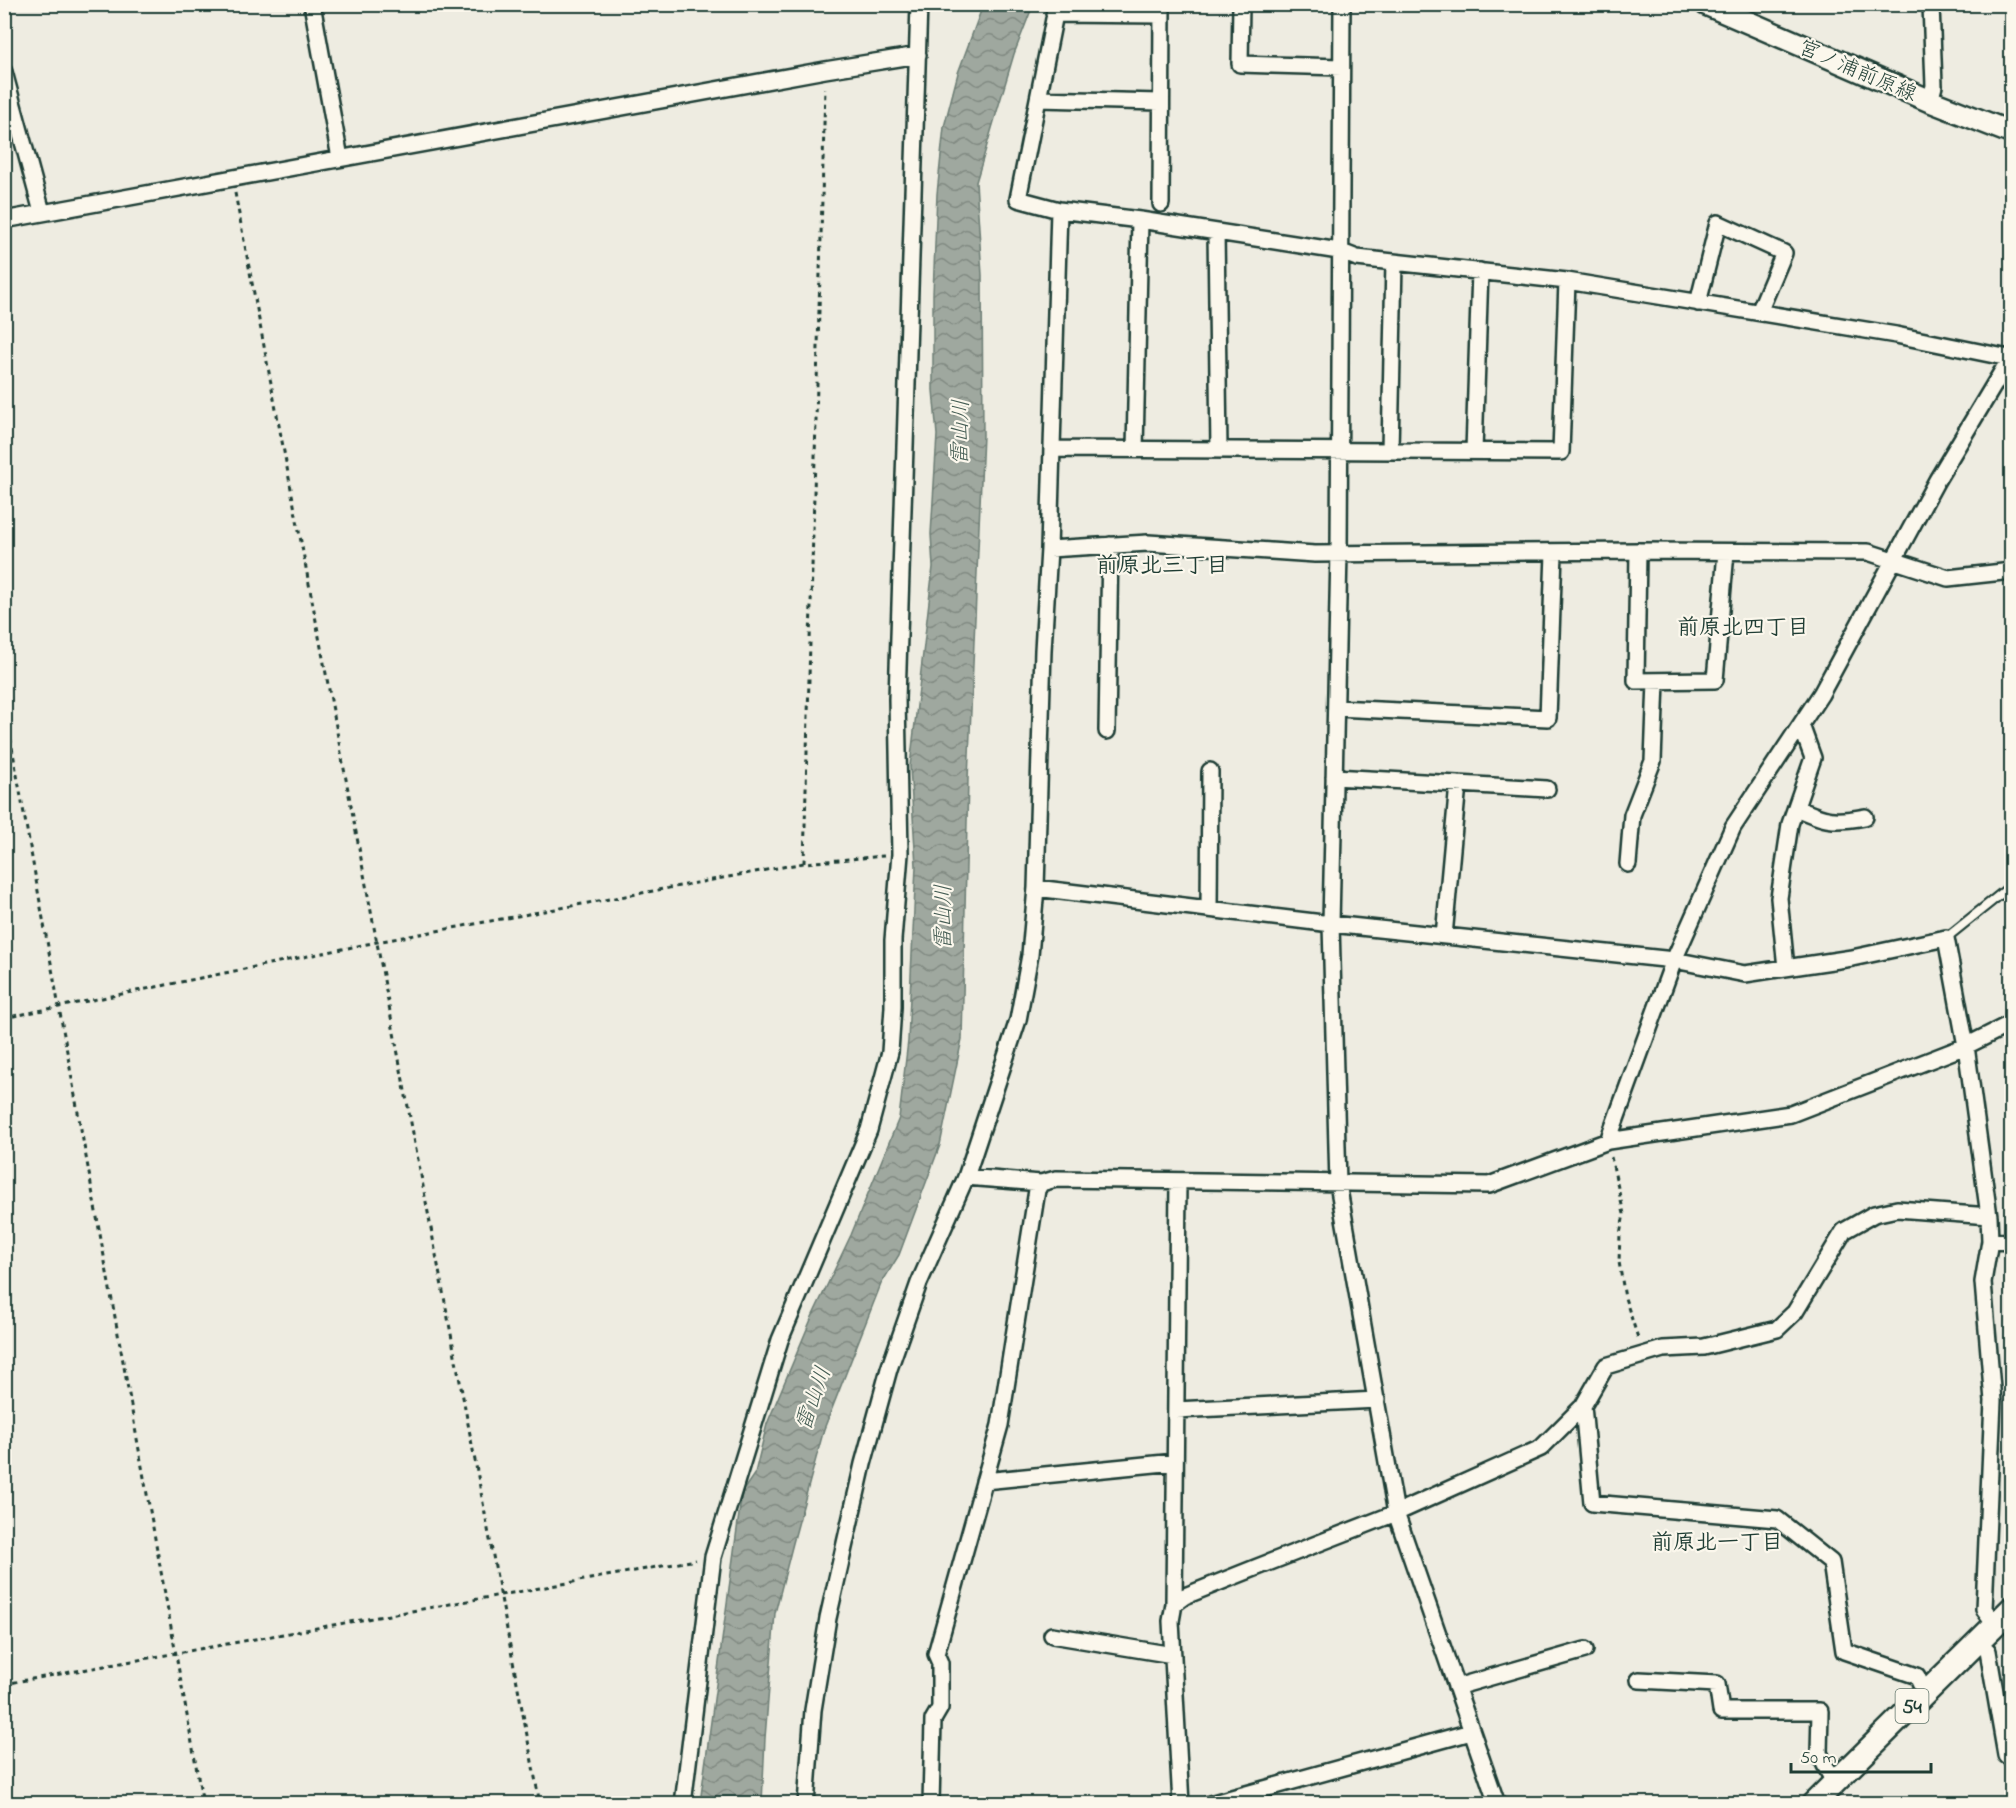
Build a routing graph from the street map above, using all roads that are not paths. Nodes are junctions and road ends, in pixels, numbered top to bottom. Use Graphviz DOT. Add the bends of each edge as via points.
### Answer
graph roads {
  1 [pos="312,4"];
  2 [pos="919,4"];
  3 [pos="1241,4"];
  4 [pos="1342,4"];
  5 [pos="1706,4"];
  6 [pos="1931,4"];
  7 [pos="1055,9"];
  8 [pos="1162,10"];
  9 [pos="918,55"];
  10 [pos="1341,68"];
  11 [pos="4,72"];
  12 [pos="1038,99"];
  13 [pos="1930,101"];
  14 [pos="1160,102"];
  15 [pos="2012,134"];
  16 [pos="340,158"];
  17 [pos="1161,204"];
  18 [pos="1059,210"];
  19 [pos="42,212"];
  20 [pos="4,220"];
  21 [pos="1140,220"];
  22 [pos="1216,232"];
  23 [pos="1339,251"];
  24 [pos="1394,262"];
  25 [pos="1480,272"];
  26 [pos="1567,281"];
  27 [pos="1698,303"];
  28 [pos="1759,312"];
  29 [pos="2010,357"];
  30 [pos="1052,449"];
  31 [pos="1135,449"];
  32 [pos="1219,449"];
  33 [pos="1339,449"];
  34 [pos="1390,450"];
  35 [pos="1474,451"];
  36 [pos="1110,545"];
  37 [pos="1049,549"];
  38 [pos="1638,551"];
  39 [pos="1339,552"];
  40 [pos="1726,552"];
  41 [pos="1554,553"];
  42 [pos="1895,560"];
  43 [pos="2012,571"];
  44 [pos="1656,681"];
  45 [pos="1336,708"];
  46 [pos="1800,725"];
  47 [pos="1107,731"];
  48 [pos="1210,771"];
  49 [pos="1334,777"];
  50 [pos="1458,784"];
  51 [pos="1547,789"];
  52 [pos="1796,808"];
  53 [pos="1865,817"];
  54 [pos="1628,864"];
  55 [pos="2012,885"];
  56 [pos="1036,888"];
  57 [pos="1209,909"];
  58 [pos="1331,924"];
  59 [pos="1444,936"];
  60 [pos="1946,938"];
  61 [pos="1674,960"];
  62 [pos="1786,968"];
  63 [pos="2012,1023"];
  64 [pos="1966,1046"];
  65 [pos="1608,1141"];
  66 [pos="966,1177"];
  67 [pos="1178,1181"];
  68 [pos="1041,1183"];
  69 [pos="1338,1184"];
  70 [pos="1989,1216"];
  71 [pos="1990,1241"];
  72 [pos="2012,1242"];
  73 [pos="1377,1400"];
  74 [pos="1583,1406"];
  75 [pos="1176,1410"];
  76 [pos="1175,1462"];
  77 [pos="984,1480"];
  78 [pos="1396,1513"];
  79 [pos="1174,1604"];
  80 [pos="2012,1608"];
  81 [pos="1995,1624"];
  82 [pos="1052,1635"];
  83 [pos="1978,1642"];
  84 [pos="1585,1650"];
  85 [pos="1173,1655"];
  86 [pos="1639,1680"];
  87 [pos="1456,1687"];
  88 [pos="1925,1694"];
  89 [pos="1472,1732"];
  90 [pos="2012,1759"];
  91 [pos="1834,1783"];
  92 [pos="683,1803"];
  93 [pos="806,1803"];
  94 [pos="931,1803"];
  95 [pos="1181,1803"];
  96 [pos="1210,1803"];
  97 [pos="1497,1803"];
  98 [pos="1814,1803"];
  1 -- 16 [label="street"];
  2 -- 9 [label="street"];
  3 -- 10 [label="street" via="1240,64"];
  4 -- 10 [label="street"];
  5 -- 13 [label="main road, 宮ノ浦前原線"];
  6 -- 13 [label="street" via="1934,86"];
  7 -- 8 [label="street"];
  7 -- 12 [label="street"];
  8 -- 14 [label="street"];
  9 -- 16 [label="street"];
  9 -- 92 [label="street" via="897,699 900,854 890,1052 869,1130 780,1340 713,1557"];
  10 -- 23 [label="street"];
  11 -- 19 [label="street"];
  12 -- 14 [label="street"];
  12 -- 18 [label="street" via="1018,200"];
  13 -- 15 [label="main road, 宮ノ浦前原線"];
  14 -- 17 [label="street"];
  16 -- 19 [label="street"];
  18 -- 21 [label="street"];
  18 -- 30 [label="street"];
  19 -- 20 [label="street"];
  21 -- 22 [label="street"];
  21 -- 31 [label="street"];
  22 -- 23 [label="street"];
  22 -- 32 [label="street"];
  23 -- 24 [label="street" via="1357,258"];
  23 -- 33 [label="street"];
  24 -- 25 [label="street"];
  24 -- 34 [label="street"];
  25 -- 26 [label="street"];
  25 -- 35 [label="street"];
  26 -- 27 [label="street"];
  26 -- 35 [label="street" via="1561,452"];
  27 -- 28 [label="street"];
  27 -- 28 [label="street" via="1718,223 1784,253"];
  28 -- 29 [label="street"];
  29 -- 42 [label="street"];
  30 -- 31 [label="street"];
  30 -- 37 [label="street"];
  31 -- 32 [label="street"];
  32 -- 33 [label="street"];
  33 -- 34 [label="street"];
  33 -- 39 [label="street"];
  34 -- 35 [label="street"];
  36 -- 37 [label="street"];
  36 -- 39 [label="street" via="1148,543 1315,554"];
  36 -- 47 [label="street"];
  37 -- 56 [label="street" via="1042,650"];
  38 -- 40 [label="street"];
  38 -- 41 [label="street"];
  38 -- 44 [label="street" via="1636,681"];
  39 -- 41 [label="street"];
  39 -- 45 [label="street"];
  40 -- 42 [label="street" via="1868,552"];
  40 -- 44 [label="street" via="1715,680"];
  41 -- 45 [label="street" via="1548,718"];
  42 -- 43 [label="street" via="1948,578"];
  42 -- 46 [label="street"];
  44 -- 54 [label="street" via="1653,761 1632,815"];
  45 -- 49 [label="street"];
  46 -- 52 [label="street" via="1813,758"];
  46 -- 61 [label="street" via="1733,827"];
  48 -- 57 [label="street"];
  49 -- 50 [label="street"];
  49 -- 58 [label="street"];
  50 -- 51 [label="street"];
  50 -- 59 [label="street"];
  52 -- 53 [label="street" via="1840,822"];
  52 -- 62 [label="street" via="1779,898"];
  55 -- 60 [label="lane"];
  56 -- 57 [label="street"];
  56 -- 66 [label="street" via="1030,955 1018,1020"];
  57 -- 58 [label="street"];
  58 -- 59 [label="street"];
  58 -- 69 [label="street"];
  59 -- 61 [label="street"];
  60 -- 62 [label="street"];
  60 -- 64 [label="street"];
  61 -- 62 [label="street" via="1745,974"];
  61 -- 65 [label="street"];
  63 -- 64 [label="street"];
  64 -- 65 [label="street" via="1791,1113"];
  64 -- 70 [label="street"];
  65 -- 69 [label="street" via="1489,1185"];
  66 -- 68 [label="street"];
  66 -- 93 [label="street" via="919,1283 889,1369 863,1464 828,1618 813,1710"];
  67 -- 68 [label="street" via="1049,1179"];
  67 -- 69 [label="street"];
  67 -- 75 [label="street"];
  68 -- 77 [label="street" via="1000,1425"];
  69 -- 73 [label="street"];
  70 -- 71 [label="street"];
  70 -- 74 [label="street" via="1897,1209 1874,1215 1844,1232 1795,1312 1777,1329 1704,1347 1663,1349 1606,1366"];
  71 -- 72 [label="street"];
  71 -- 81 [label="street" via="1983,1282 1993,1401 1984,1609"];
  73 -- 75 [label="street"];
  73 -- 78 [label="street"];
  74 -- 78 [label="street" via="1541,1448"];
  74 -- 88 [label="street" via="1592,1503 1777,1519 1831,1562 1844,1651 1917,1676"];
  75 -- 76 [label="street"];
  76 -- 77 [label="street"];
  76 -- 79 [label="street"];
  77 -- 94 [label="street" via="936,1654 940,1663 940,1708 933,1720"];
  78 -- 79 [label="street" via="1185,1596"];
  78 -- 87 [label="street"];
  79 -- 85 [label="street"];
  80 -- 81 [label="main road, 54"];
  81 -- 83 [label="main road, 54"];
  82 -- 85 [label="street"];
  83 -- 88 [label="main road, 54"];
  83 -- 90 [label="street" via="1988,1651 2006,1755"];
  84 -- 87 [label="street"];
  85 -- 95 [label="street"];
  86 -- 91 [label="street" via="1717,1684 1721,1711 1820,1711 1819,1753"];
  87 -- 89 [label="street"];
  88 -- 91 [label="main road, 54"];
  89 -- 96 [label="street"];
  89 -- 97 [label="street"];
  91 -- 98 [label="main road, 54"];
}
